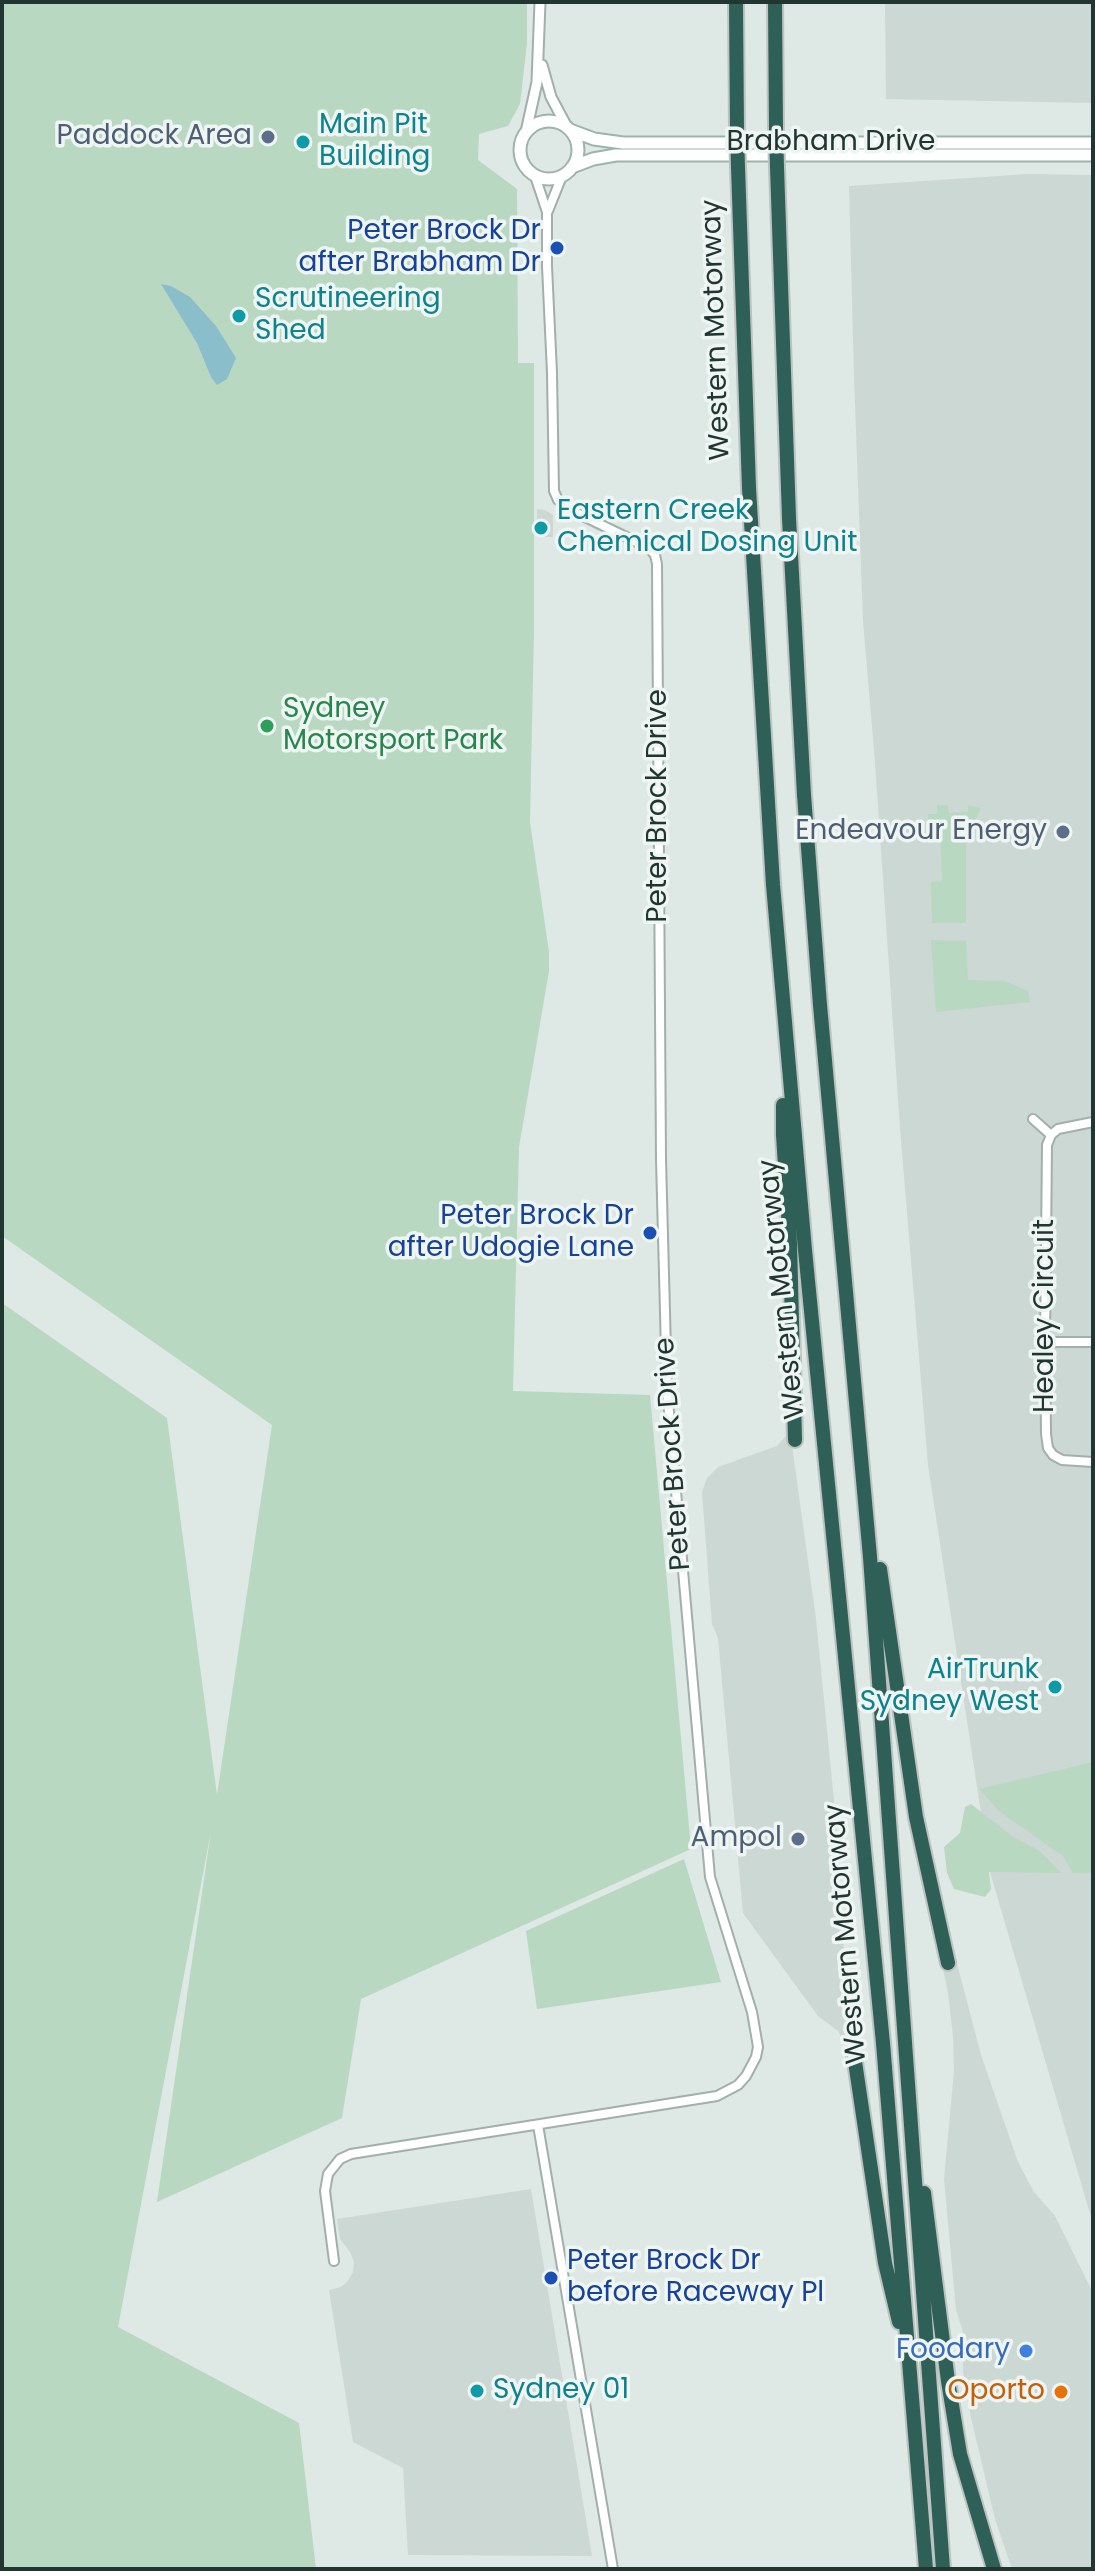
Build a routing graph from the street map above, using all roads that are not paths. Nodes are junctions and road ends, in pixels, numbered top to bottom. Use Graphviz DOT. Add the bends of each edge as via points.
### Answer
graph roads {
  1 [pos="540,2"];
  2 [pos="736,2"];
  3 [pos="775,2"];
  4 [pos="540,54"];
  5 [pos="569,129"];
  6 [pos="526,132"];
  7 [pos="1093,143"];
  8 [pos="1093,155"];
  9 [pos="572,167"];
  10 [pos="535,176"];
  11 [pos="562,176"];
  12 [pos="547,212"];
  13 [pos="785,1038"];
  14 [pos="1033,1119"];
  15 [pos="1093,1122"];
  16 [pos="1051,1135"];
  17 [pos="1045,1342"];
  18 [pos="1093,1342"];
  19 [pos="795,1440"];
  20 [pos="1093,1462"];
  21 [pos="870,1557"];
  22 [pos="948,1963"];
  23 [pos="854,2055"];
  24 [pos="538,2125"];
  25 [pos="910,2126"];
  26 [pos="334,2261"];
  27 [pos="910,2369"];
  28 [pos="613,2569"];
  29 [pos="926,2569"];
  30 [pos="943,2569"];
  31 [pos="994,2569"];
  1 -- 4 [label="street"];
  2 -- 13 [label="highway, Western Motorway, bridge" via="754,599"];
  3 -- 21 [label="highway, Western Motorway, bridge" via="788,503 805,810"];
  4 -- 5 [label="street" via="551,97"];
  4 -- 6 [label="street"];
  5 -- 6 [label="main road" via="545,121"];
  5 -- 7 [label="main road, Brabham Drive" via="623,143"];
  5 -- 9 [label="main road" via="578,146"];
  6 -- 10 [label="main road" via="520,156"];
  8 -- 9 [label="main road, Brabham Drive" via="616,155"];
  9 -- 11 [label="main road"];
  10 -- 11 [label="main road"];
  10 -- 12 [label="street, Peter Brock Drive"];
  11 -- 12 [label="street, Peter Brock Drive"];
  12 -- 24 [label="street, Peter Brock Drive" via="554,491 579,514 649,548 657,564 667,1389 710,1877 758,2047 746,2076 717,2096"];
  13 -- 19 [label="highway" via="783,1135"];
  13 -- 27 [label="highway, Western Motorway" via="877,1974"];
  14 -- 16 [label="street"];
  15 -- 16 [label="street" via="1063,1127"];
  16 -- 17 [label="street, Healey Circuit" via="1046,1151"];
  17 -- 18 [label="street"];
  17 -- 20 [label="street, Healey Circuit" via="1048,1448 1062,1460"];
  21 -- 22 [label="highway" via="880,1564 916,1817"];
  21 -- 25 [label="highway, Western Motorway"];
  23 -- 27 [label="highway" via="885,2263"];
  24 -- 26 [label="street, Peter Brock Drive" via="340,2159 328,2174 325,2191"];
  24 -- 28 [label="street"];
  25 -- 30 [label="highway, Western Motorway"];
  25 -- 31 [label="highway" via="925,2197 960,2454"];
  27 -- 29 [label="highway, Western Motorway"];
}
